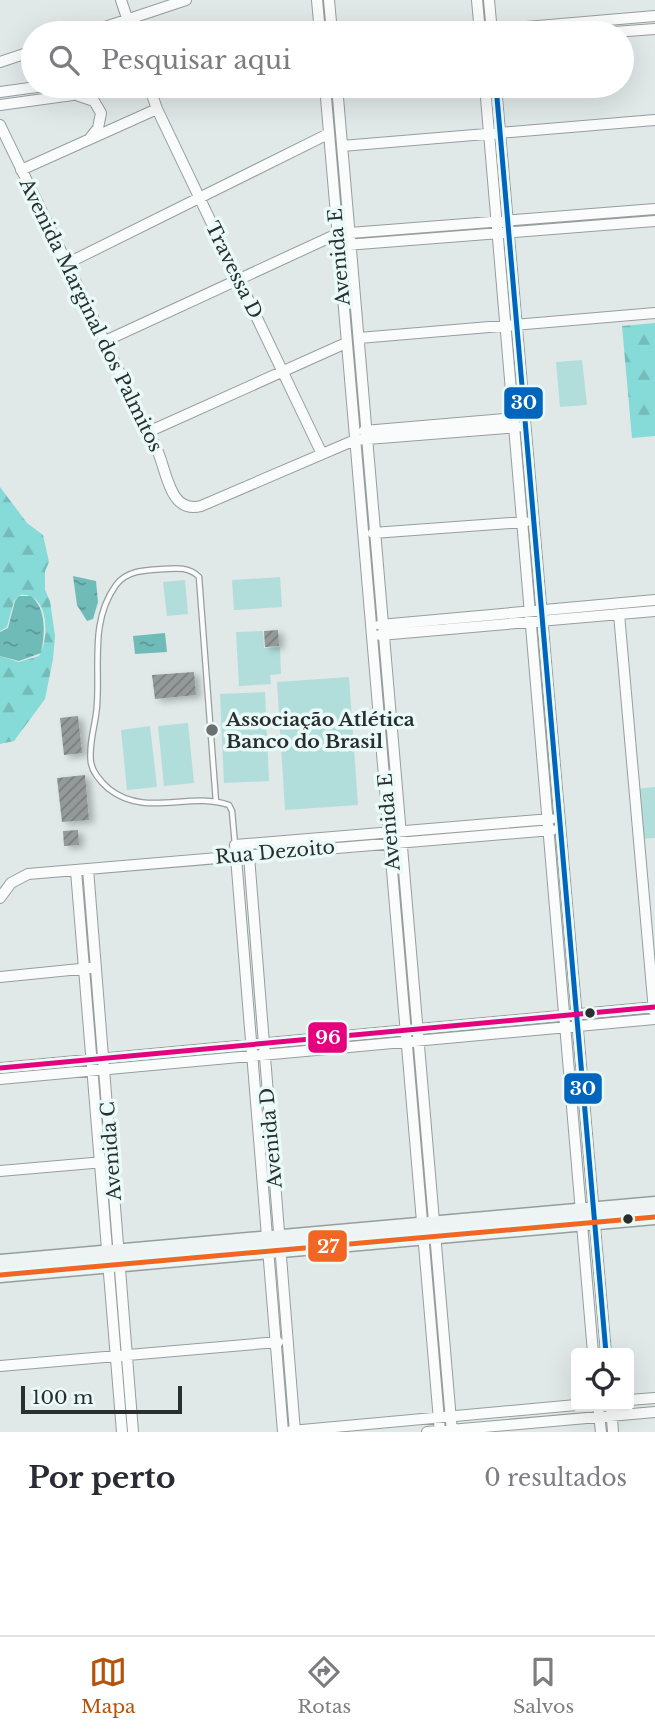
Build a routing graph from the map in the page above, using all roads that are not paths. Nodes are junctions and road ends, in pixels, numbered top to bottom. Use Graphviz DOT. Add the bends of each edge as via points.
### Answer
graph roads {
  1 [pos="121,0"];
  2 [pos="186,0"];
  3 [pos="317,0"];
  4 [pos="329,0"];
  5 [pos="477,0"];
  6 [pos="489,0"];
  7 [pos="655,16"];
  8 [pos="127,20"];
  9 [pos="124,21"];
  10 [pos="319,21"];
  11 [pos="331,21"];
  12 [pos="479,21"];
  13 [pos="491,21"];
  14 [pos="604,21"];
  15 [pos="655,29"];
  16 [pos="634,31"];
  17 [pos="21,55"];
  18 [pos="0,62"];
  19 [pos="21,89"];
  20 [pos="0,92"];
  21 [pos="50,98"];
  22 [pos="85,98"];
  23 [pos="153,98"];
  24 [pos="326,98"];
  25 [pos="338,98"];
  26 [pos="486,98"];
  27 [pos="497,98"];
  28 [pos="0,105"];
  29 [pos="157,109"];
  30 [pos="655,120"];
  31 [pos="0,125"];
  32 [pos="500,133"];
  33 [pos="328,134"];
  34 [pos="489,134"];
  35 [pos="85,141"];
  36 [pos="342,146"];
  37 [pos="21,170"];
  38 [pos="200,198"];
  39 [pos="655,209"];
  40 [pos="508,221"];
  41 [pos="655,221"];
  42 [pos="496,222"];
  43 [pos="350,232"];
  44 [pos="337,234"];
  45 [pos="509,234"];
  46 [pos="497,235"];
  47 [pos="351,245"];
  48 [pos="338,246"];
  49 [pos="66,264"];
  50 [pos="238,277"];
  51 [pos="655,313"];
  52 [pos="516,325"];
  53 [pos="504,327"];
  54 [pos="359,338"];
  55 [pos="103,342"];
  56 [pos="346,343"];
  57 [pos="283,372"];
  58 [pos="524,422"];
  59 [pos="513,423"];
  60 [pos="148,432"];
  61 [pos="368,435"];
  62 [pos="355,436"];
  63 [pos="322,454"];
  64 [pos="521,522"];
  65 [pos="533,522"];
  66 [pos="376,533"];
  67 [pos="364,534"];
  68 [pos="655,600"];
  69 [pos="655,611"];
  70 [pos="620,614"];
  71 [pos="541,616"];
  72 [pos="529,617"];
  73 [pos="385,630"];
  74 [pos="373,631"];
  75 [pos="216,802"];
  76 [pos="558,818"];
  77 [pos="546,819"];
  78 [pos="560,829"];
  79 [pos="547,830"];
  80 [pos="234,833"];
  81 [pos="403,837"];
  82 [pos="390,838"];
  83 [pos="248,849"];
  84 [pos="235,850"];
  85 [pos="88,869"];
  86 [pos="76,871"];
  87 [pos="0,898"];
  88 [pos="96,967"];
  89 [pos="84,968"];
  90 [pos="0,976"];
  91 [pos="655,1007"];
  92 [pos="578,1014"];
  93 [pos="564,1016"];
  94 [pos="655,1019"];
  95 [pos="578,1026"];
  96 [pos="565,1027"];
  97 [pos="419,1029"];
  98 [pos="407,1030"];
  99 [pos="420,1040"];
  100 [pos="408,1041"];
  101 [pos="263,1042"];
  102 [pos="251,1043"];
  103 [pos="264,1054"];
  104 [pos="252,1055"];
  105 [pos="105,1063"];
  106 [pos="93,1065"];
  107 [pos="0,1068"];
  108 [pos="0,1079"];
  109 [pos="112,1162"];
  110 [pos="101,1163"];
  111 [pos="0,1171"];
  112 [pos="655,1204"];
  113 [pos="587,1217"];
  114 [pos="655,1217"];
  115 [pos="431,1230"];
  116 [pos="274,1244"];
  117 [pos="113,1259"];
  118 [pos="0,1262"];
  119 [pos="0,1275"];
  120 [pos="287,1341"];
  121 [pos="275,1342"];
  122 [pos="593,1348"];
  123 [pos="605,1348"];
  124 [pos="126,1355"];
  125 [pos="115,1356"];
  126 [pos="0,1366"];
  127 [pos="655,1398"];
  128 [pos="634,1400"];
  129 [pos="571,1405"];
  130 [pos="598,1411"];
  131 [pos="611,1411"];
  132 [pos="655,1412"];
  133 [pos="451,1416"];
  134 [pos="439,1418"];
  135 [pos="295,1431"];
  136 [pos="440,1431"];
  137 [pos="452,1431"];
  138 [pos="122,1432"];
  139 [pos="133,1432"];
  140 [pos="282,1432"];
  141 [pos="427,1432"];
  142 [pos="601,1432"];
  143 [pos="613,1432"];
  1 -- 8 [label="street"];
  2 -- 8 [label="street"];
  3 -- 10 [label="street"];
  4 -- 11 [label="street"];
  5 -- 12 [label="street"];
  6 -- 13 [label="street"];
  7 -- 14 [label="street"];
  8 -- 9 [label="street"];
  15 -- 16 [label="street"];
  17 -- 18 [label="street"];
  19 -- 20 [label="street"];
  21 -- 28 [label="street"];
  22 -- 35 [label="street" via="97,105 100,123"];
  23 -- 29 [label="street, Travessa D"];
  24 -- 33 [label="street, Avenida E"];
  25 -- 36 [label="street, Avenida E"];
  26 -- 34 [label="street"];
  27 -- 32 [label="street"];
  29 -- 35 [label="street"];
  29 -- 38 [label="street, Travessa D"];
  30 -- 32 [label="street"];
  31 -- 37 [label="street, Avenida Marginal dos Palmitos"];
  32 -- 34 [label="street"];
  32 -- 40 [label="street"];
  33 -- 38 [label="street"];
  33 -- 44 [label="street, Avenida E"];
  34 -- 36 [label="street"];
  34 -- 42 [label="street"];
  35 -- 37 [label="street"];
  36 -- 43 [label="street, Avenida E"];
  37 -- 49 [label="street, Avenida Marginal dos Palmitos"];
  38 -- 49 [label="street"];
  38 -- 50 [label="street, Travessa D"];
  39 -- 40 [label="street"];
  40 -- 42 [label="street"];
  40 -- 45 [label="street"];
  41 -- 45 [label="street"];
  42 -- 43 [label="street"];
  42 -- 46 [label="street"];
  43 -- 44 [label="street"];
  43 -- 47 [label="street, Avenida E"];
  44 -- 48 [label="street, Avenida E"];
  44 -- 50 [label="street"];
  45 -- 46 [label="street"];
  45 -- 52 [label="street"];
  46 -- 47 [label="street"];
  46 -- 53 [label="street"];
  47 -- 48 [label="street"];
  47 -- 54 [label="street, Avenida E"];
  48 -- 56 [label="street, Avenida E"];
  49 -- 55 [label="street, Avenida Marginal dos Palmitos"];
  50 -- 55 [label="street"];
  50 -- 57 [label="street, Travessa D"];
  51 -- 52 [label="street"];
  52 -- 53 [label="street"];
  52 -- 58 [label="street"];
  53 -- 54 [label="street"];
  53 -- 59 [label="street"];
  54 -- 61 [label="street, Avenida E"];
  55 -- 60 [label="street, Avenida Marginal dos Palmitos"];
  56 -- 57 [label="street"];
  56 -- 62 [label="street, Avenida E"];
  57 -- 60 [label="street"];
  57 -- 63 [label="street, Travessa D"];
  58 -- 59 [label="street"];
  58 -- 65 [label="street"];
  59 -- 61 [label="street"];
  59 -- 64 [label="street"];
  60 -- 63 [label="street, Avenida Marginal dos Palmitos" via="180,504 201,506"];
  61 -- 62 [label="street"];
  61 -- 66 [label="street, Avenida E"];
  62 -- 63 [label="street"];
  62 -- 67 [label="street, Avenida E"];
  64 -- 65 [label="street"];
  64 -- 66 [label="street"];
  64 -- 72 [label="street"];
  65 -- 71 [label="street"];
  66 -- 67 [label="street"];
  66 -- 73 [label="street, Avenida E"];
  67 -- 74 [label="street, Avenida E"];
  68 -- 71 [label="street"];
  69 -- 70 [label="street"];
  70 -- 71 [label="street"];
  70 -- 91 [label="street"];
  71 -- 72 [label="street"];
  71 -- 76 [label="street"];
  72 -- 73 [label="street"];
  72 -- 77 [label="street"];
  73 -- 74 [label="street"];
  73 -- 81 [label="street, Avenida E"];
  74 -- 82 [label="street, Avenida E"];
  75 -- 75 [label="lane" via="156,805 128,800 110,789 93,769 98,632 113,591 132,573 184,569 199,578"];
  75 -- 80 [label="lane" via="231,808"];
  76 -- 77 [label="street, Rua Dezoito"];
  76 -- 78 [label="street"];
  77 -- 79 [label="street"];
  77 -- 81 [label="street, Rua Dezoito"];
  78 -- 79 [label="street, Rua Dezoito"];
  78 -- 92 [label="street"];
  79 -- 81 [label="street, Rua Dezoito"];
  79 -- 93 [label="street"];
  80 -- 83 [label="lane"];
  80 -- 84 [label="lane"];
  81 -- 82 [label="street, Rua Dezoito"];
  81 -- 97 [label="street, Avenida E"];
  82 -- 83 [label="street, Rua Dezoito"];
  82 -- 98 [label="street, Avenida E"];
  83 -- 84 [label="street, Rua Dezoito"];
  83 -- 101 [label="street, Avenida D"];
  84 -- 85 [label="street, Rua Dezoito"];
  84 -- 102 [label="street, Avenida D"];
  85 -- 86 [label="street, Rua Dezoito"];
  85 -- 88 [label="street, Avenida C"];
  86 -- 87 [label="street, Rua Dezoito" via="20,876"];
  86 -- 89 [label="street, Avenida C"];
  88 -- 89 [label="street"];
  88 -- 105 [label="street, Avenida C"];
  89 -- 90 [label="street"];
  89 -- 106 [label="street, Avenida C"];
  91 -- 92 [label="street"];
  91 -- 94 [label="street"];
  92 -- 93 [label="street"];
  92 -- 95 [label="street"];
  93 -- 96 [label="street"];
  93 -- 97 [label="street"];
  94 -- 95 [label="street"];
  95 -- 96 [label="street"];
  95 -- 113 [label="street"];
  96 -- 99 [label="street"];
  96 -- 113 [label="street"];
  97 -- 98 [label="street"];
  97 -- 99 [label="street, Avenida E"];
  98 -- 100 [label="street, Avenida E"];
  98 -- 101 [label="street"];
  99 -- 100 [label="street"];
  99 -- 115 [label="street, Avenida E"];
  100 -- 103 [label="street"];
  100 -- 115 [label="street, Avenida E"];
  101 -- 102 [label="street"];
  101 -- 103 [label="street, Avenida D"];
  102 -- 104 [label="street, Avenida D"];
  102 -- 105 [label="street"];
  103 -- 104 [label="street"];
  103 -- 116 [label="street, Avenida D"];
  104 -- 105 [label="street"];
  104 -- 116 [label="street, Avenida D"];
  105 -- 106 [label="street"];
  105 -- 109 [label="street, Avenida C"];
  106 -- 107 [label="street"];
  106 -- 108 [label="street"];
  106 -- 110 [label="street, Avenida C"];
  109 -- 110 [label="street"];
  109 -- 117 [label="street, Avenida C"];
  110 -- 111 [label="street"];
  110 -- 117 [label="street, Avenida C"];
  112 -- 113 [label="street"];
  113 -- 114 [label="street"];
  113 -- 115 [label="street"];
  113 -- 122 [label="street"];
  113 -- 123 [label="street"];
  115 -- 116 [label="street"];
  115 -- 133 [label="street, Avenida E"];
  115 -- 134 [label="street, Avenida E"];
  116 -- 117 [label="street"];
  116 -- 120 [label="street, Avenida D"];
  116 -- 121 [label="street, Avenida D"];
  117 -- 118 [label="street"];
  117 -- 119 [label="street"];
  117 -- 124 [label="street, Avenida C"];
  117 -- 125 [label="street, Avenida C"];
  120 -- 121 [label="street"];
  120 -- 135 [label="street, Avenida D"];
  121 -- 124 [label="street"];
  121 -- 140 [label="street, Avenida D"];
  124 -- 125 [label="street"];
  124 -- 139 [label="street, Avenida C"];
  125 -- 126 [label="street"];
  125 -- 138 [label="street, Avenida C"];
  127 -- 128 [label="street"];
  129 -- 133 [label="street"];
  130 -- 137 [label="street"];
  130 -- 142 [label="street"];
  131 -- 132 [label="street"];
  131 -- 143 [label="street"];
  133 -- 134 [label="street"];
  133 -- 137 [label="street, Avenida E"];
  134 -- 135 [label="street"];
  134 -- 136 [label="street, Avenida E"];
  135 -- 140 [label="street"];
  136 -- 137 [label="street"];
  136 -- 141 [label="street"];
}
